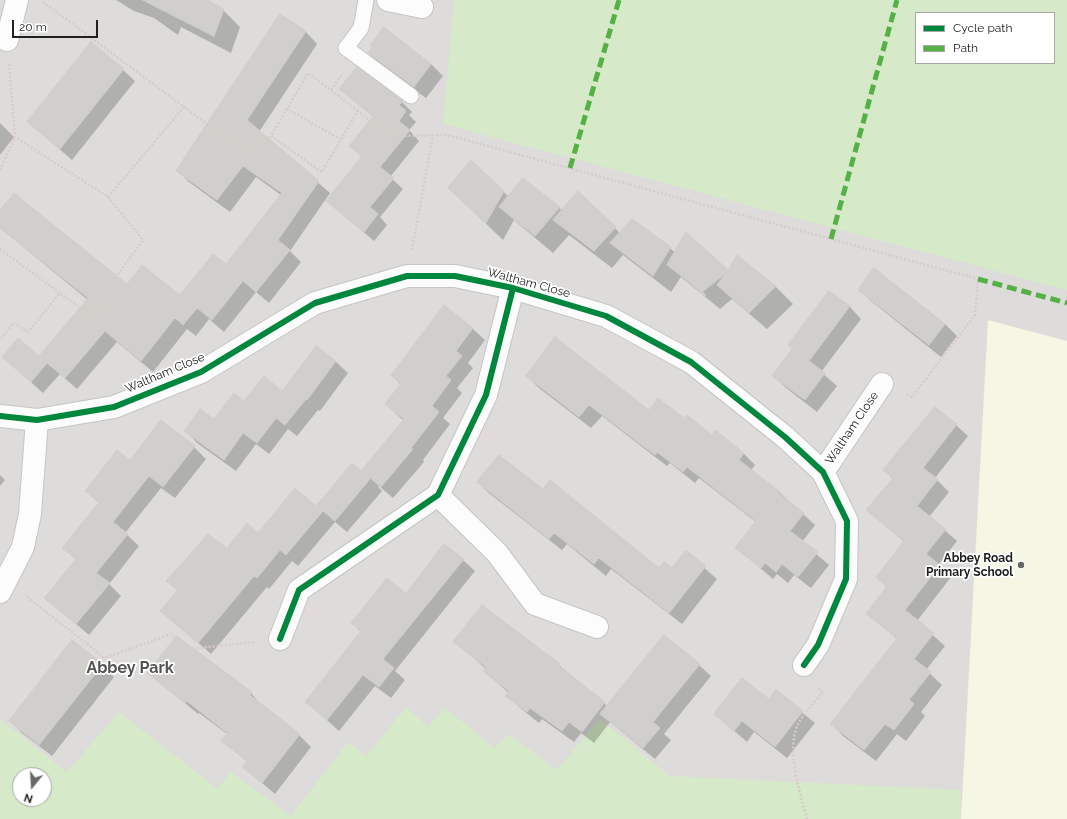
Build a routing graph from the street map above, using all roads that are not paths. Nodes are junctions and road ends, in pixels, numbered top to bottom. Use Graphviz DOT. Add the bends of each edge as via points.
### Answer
graph roads {
  1 [pos="17,0"];
  2 [pos="366,0"];
  3 [pos="388,0"];
  4 [pos="422,7"];
  5 [pos="7,40"];
  6 [pos="411,96"];
  7 [pos="513,288"];
  8 [pos="882,384"];
  9 [pos="0,416"];
  10 [pos="37,420"];
  11 [pos="823,472"];
  12 [pos="438,495"];
  13 [pos="3,586"];
  14 [pos="597,627"];
  15 [pos="280,639"];
  16 [pos="804,665"];
  1 -- 5 [label="street"];
  2 -- 6 [label="lane" via="361,28 346,48"];
  3 -- 4 [label="street"];
  7 -- 10 [label="street, Waltham Close" via="455,276 407,276 315,304 201,372 114,407"];
  7 -- 11 [label="street, Waltham Close" via="606,316 691,362 785,437"];
  7 -- 12 [label="street" via="486,395"];
  8 -- 11 [label="street, Waltham Close"];
  9 -- 10 [label="street, Waltham Close"];
  10 -- 13 [label="street" via="30,514 23,547"];
  11 -- 16 [label="street, Waltham Close" via="847,521 846,579 818,645"];
  12 -- 14 [label="street" via="498,553 535,604"];
  12 -- 15 [label="street" via="299,590"];
}
